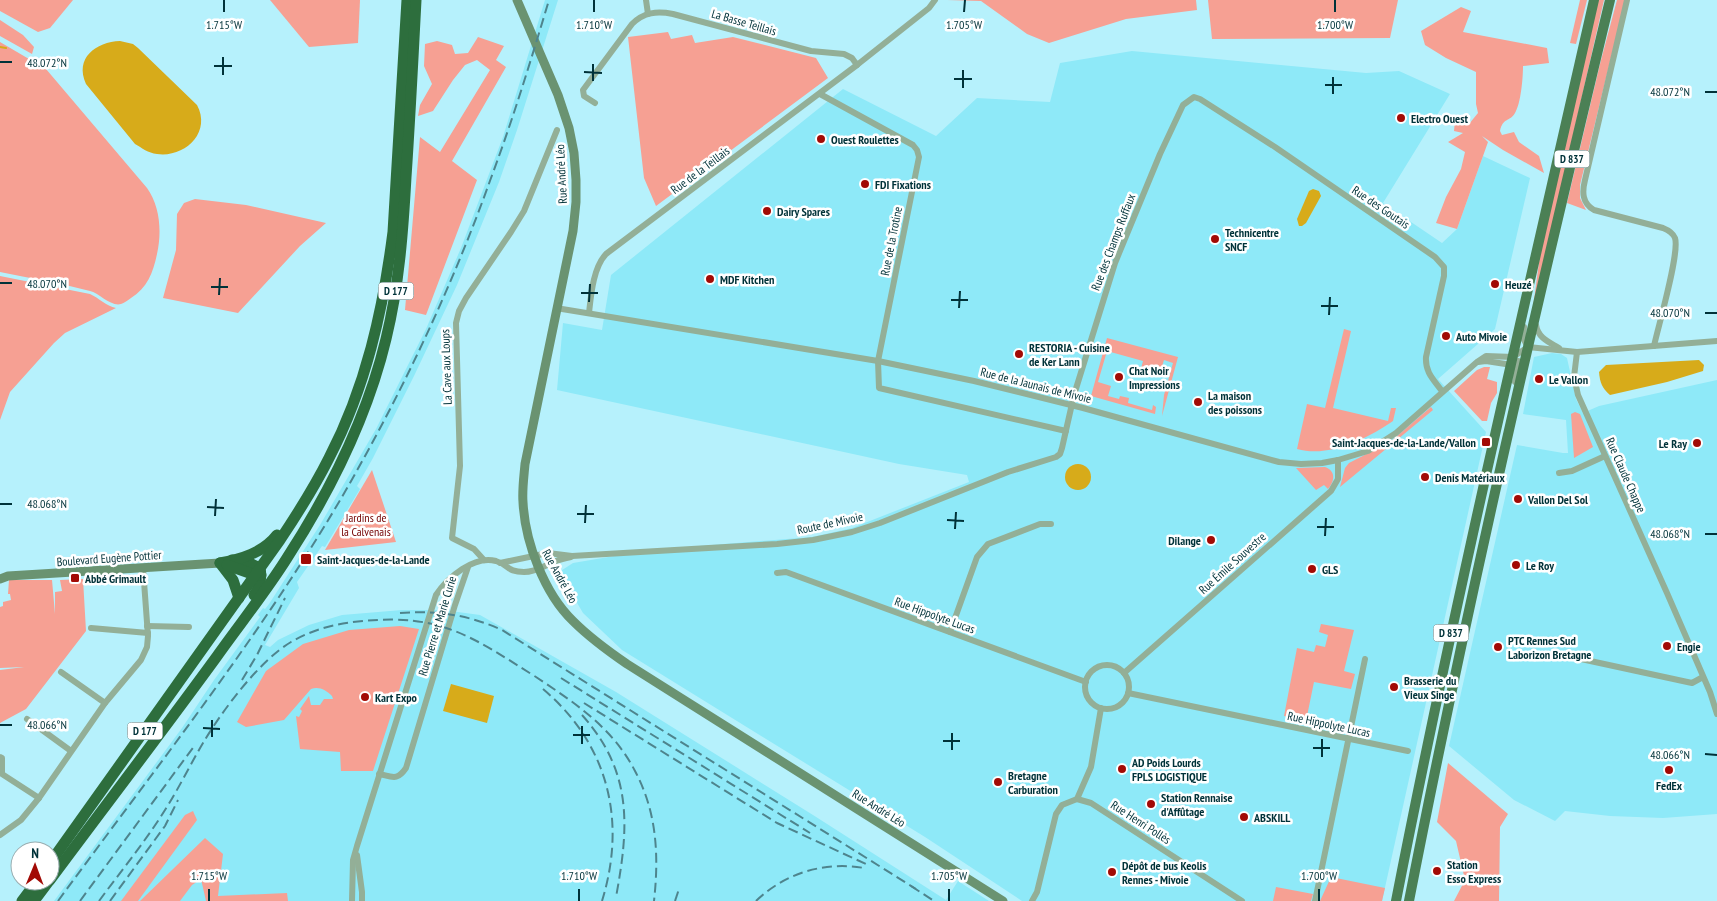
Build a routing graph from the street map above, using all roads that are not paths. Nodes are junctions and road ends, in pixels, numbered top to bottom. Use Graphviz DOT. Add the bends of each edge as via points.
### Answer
graph roads {
  1 [pos="406,0"];
  2 [pos="416,0"];
  3 [pos="517,0"];
  4 [pos="646,0"];
  5 [pos="935,0"];
  6 [pos="1594,0"];
  7 [pos="1610,0"];
  8 [pos="1627,0"];
  9 [pos="648,14"];
  10 [pos="857,65"];
  11 [pos="820,94"];
  12 [pos="1194,97"];
  13 [pos="595,103"];
  14 [pos="557,130"];
  15 [pos="1539,239"];
  16 [pos="556,308"];
  17 [pos="589,313"];
  18 [pos="1535,318"];
  19 [pos="1717,341"];
  20 [pos="1654,346"];
  21 [pos="1562,350"];
  22 [pos="1577,352"];
  23 [pos="1519,358"];
  24 [pos="878,361"];
  25 [pos="1442,392"];
  26 [pos="1072,405"];
  27 [pos="351,411"];
  28 [pos="1066,431"];
  29 [pos="1605,456"];
  30 [pos="1338,460"];
  31 [pos="1559,473"];
  32 [pos="1052,524"];
  33 [pos="533,556"];
  34 [pos="572,556"];
  35 [pos="232,560"];
  36 [pos="286,560"];
  37 [pos="484,560"];
  38 [pos="220,563"];
  39 [pos="500,563"];
  40 [pos="468,567"];
  41 [pos="143,568"];
  42 [pos="540,570"];
  43 [pos="259,573"];
  44 [pos="777,573"];
  45 [pos="0,579"];
  46 [pos="239,598"];
  47 [pos="189,627"];
  48 [pos="91,628"];
  49 [pos="147,630"];
  50 [pos="950,632"];
  51 [pos="1558,654"];
  52 [pos="1365,659"];
  53 [pos="61,672"];
  54 [pos="1124,673"];
  55 [pos="1703,677"];
  56 [pos="1086,682"];
  57 [pos="1128,693"];
  58 [pos="105,703"];
  59 [pos="1101,708"];
  60 [pos="1717,714"];
  61 [pos="27,719"];
  62 [pos="162,732"];
  63 [pos="1348,739"];
  64 [pos="71,751"];
  65 [pos="1408,751"];
  66 [pos="0,757"];
  67 [pos="379,774"];
  68 [pos="39,798"];
  69 [pos="1077,799"];
  70 [pos="0,835"];
  71 [pos="357,846"];
  72 [pos="60,849"];
  73 [pos="60,868"];
  74 [pos="42,891"];
  75 [pos="34,901"];
  76 [pos="352,901"];
  77 [pos="362,901"];
  78 [pos="1003,901"];
  79 [pos="1032,901"];
  80 [pos="1242,901"];
  81 [pos="1315,901"];
  82 [pos="1396,901"];
  83 [pos="1409,901"];
  1 -- 27 [label="highway, D 177" via="390,257 374,339"];
  2 -- 36 [label="highway, D 177" via="403,232 388,332 369,396 348,450"];
  3 -- 16 [label="street, Rue André Léo" via="569,128 574,154 576,202 573,231"];
  4 -- 9 [label="street"];
  5 -- 10 [label="street"];
  6 -- 15 [label="main road, D 837"];
  7 -- 18 [label="main road, D 837"];
  8 -- 20 [label="street" via="1583,195 1594,210 1663,228 1675,238 1670,278"];
  9 -- 10 [label="street, La Basse Teillais" via="673,14 811,52 844,54"];
  9 -- 13 [label="street" via="632,24 583,90 584,96"];
  10 -- 11 [label="street, Rue de la Teillais"];
  11 -- 17 [label="street, Rue de la Teillais" via="606,254 597,268"];
  11 -- 24 [label="street, Rue de la Trotine" via="913,145 919,157"];
  12 -- 25 [label="street, Rue des Goutais" via="1275,147 1435,257 1444,267 1426,356 1430,377"];
  12 -- 26 [label="street, Rue des Champs Ruffaux" via="1183,104 1124,239"];
  14 -- 37 [label="street, La Cave aux Loups" via="524,211 459,311 456,336 460,466 452,538 474,549"];
  15 -- 23 [label="main road, D 837"];
  15 -- 23 [label="street"];
  16 -- 17 [label="street, Rue de la Jaunais de Mivoie"];
  16 -- 33 [label="street, Rue André Léo" via="525,464 522,501"];
  17 -- 24 [label="street, Rue de la Jaunais de Mivoie"];
  18 -- 21 [label="street" via="1541,337"];
  18 -- 23 [label="main road, D 837"];
  19 -- 20 [label="street, Rue de la Jaunais de Mivoie"];
  20 -- 22 [label="street, Rue de la Jaunais de Mivoie"];
  21 -- 22 [label="street, Rue de la Jaunais de Mivoie"];
  21 -- 23 [label="street, Rue de la Jaunais de Mivoie"];
  22 -- 29 [label="street, Rue Claude Chappe" via="1575,388"];
  23 -- 25 [label="street, Rue de la Jaunais de Mivoie" via="1486,356"];
  23 -- 82 [label="main road, D 837" via="1493,437"];
  23 -- 83 [label="main road, D 837" via="1505,447"];
  24 -- 26 [label="street, Rue de la Jaunais de Mivoie"];
  24 -- 28 [label="street, Rue de la Trotine" via="879,388"];
  25 -- 30 [label="street, Rue de la Jaunais de Mivoie" via="1380,444"];
  26 -- 28 [label="street, Route de Mivoie"];
  26 -- 30 [label="street, Rue de la Jaunais de Mivoie" via="1279,462 1301,464"];
  27 -- 35 [label="highway" via="272,541 258,551"];
  27 -- 43 [label="highway, D 177" via="317,481"];
  28 -- 34 [label="street, Route de Mivoie" via="1060,454 1056,457 852,532 778,544"];
  29 -- 31 [label="street" via="1572,471"];
  29 -- 55 [label="street, Rue Claude Chappe"];
  30 -- 54 [label="street, Rue Émile Souvestre" via="1338,479 1331,491"];
  32 -- 50 [label="street" via="1040,524 988,544 977,557"];
  33 -- 34 [label="street, Route de Mivoie" via="548,553"];
  33 -- 39 [label="street, Route de Mivoie"];
  33 -- 42 [label="street, Rue André Léo"];
  34 -- 42 [label="street, Route de Mivoie"];
  35 -- 38 [label="highway"];
  35 -- 43 [label="highway" via="247,562"];
  36 -- 43 [label="highway" via="275,569"];
  36 -- 62 [label="highway"];
  37 -- 39 [label="street"];
  37 -- 40 [label="street"];
  38 -- 41 [label="street, Boulevard Eugène Pottier"];
  38 -- 43 [label="highway"];
  38 -- 46 [label="highway" via="233,580"];
  39 -- 42 [label="street" via="512,571"];
  40 -- 67 [label="street, Rue Pierre et Marie Curie" via="456,574 434,598"];
  40 -- 67 [label="street, Rue Pierre et Marie Curie" via="406,768 396,778"];
  41 -- 45 [label="street, Boulevard Eugène Pottier"];
  41 -- 49 [label="street"];
  42 -- 78 [label="street, Rue André Léo" via="562,609 599,644"];
  43 -- 46 [label="highway, D 177"];
  43 -- 62 [label="highway" via="257,591"];
  44 -- 50 [label="street, Rue Hippolyte Lucas" via="786,572"];
  46 -- 72 [label="highway, D 177"];
  47 -- 49 [label="street"];
  48 -- 49 [label="street"];
  49 -- 58 [label="street" via="147,647 141,660"];
  50 -- 56 [label="street, Rue Hippolyte Lucas"];
  51 -- 55 [label="street" via="1692,683"];
  52 -- 63 [label="street"];
  53 -- 58 [label="street"];
  54 -- 56 [label="street" via="1118,668 1102,666 1095,669"];
  54 -- 57 [label="street" via="1128,680"];
  55 -- 60 [label="street, Rue Claude Chappe"];
  56 -- 59 [label="street" via="1088,698"];
  57 -- 59 [label="street" via="1116,707"];
  57 -- 63 [label="street, Rue Hippolyte Lucas"];
  58 -- 64 [label="street"];
  59 -- 69 [label="street" via="1091,767"];
  61 -- 64 [label="street"];
  62 -- 73 [label="highway, D 177"];
  63 -- 65 [label="street, Rue Hippolyte Lucas"];
  63 -- 81 [label="street"];
  64 -- 68 [label="street"];
  66 -- 68 [label="street" via="2,774"];
  67 -- 71 [label="street, Rue Pierre et Marie Curie"];
  68 -- 70 [label="street" via="21,820"];
  69 -- 79 [label="street" via="1062,805 1056,814"];
  69 -- 80 [label="street, Rue Henri Pollès" via="1091,803"];
  71 -- 76 [label="street, Rue Pierre et Marie Curie" via="353,860"];
  71 -- 77 [label="street, Rue Pierre et Marie Curie"];
  74 -- 75 [label="highway, D 177"];
}
